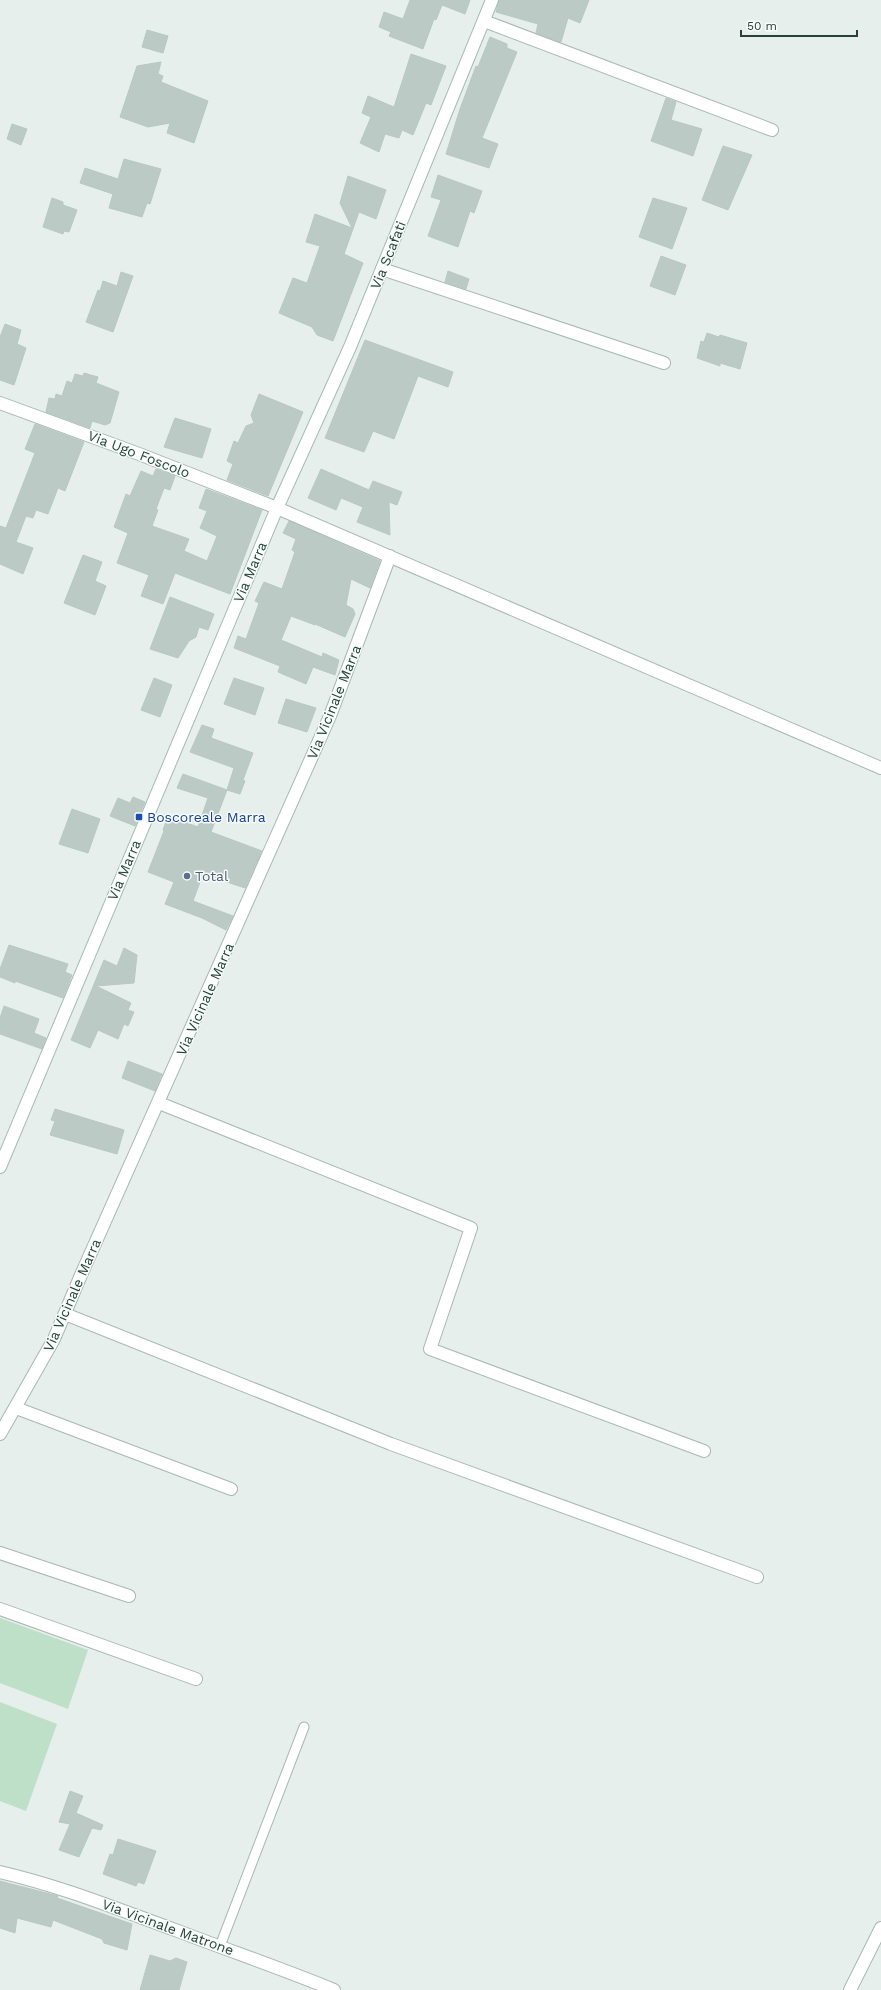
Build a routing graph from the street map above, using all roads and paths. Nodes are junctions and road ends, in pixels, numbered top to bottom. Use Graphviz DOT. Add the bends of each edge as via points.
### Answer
graph roads {
  1 [pos="492,0"];
  2 [pos="484,21"];
  3 [pos="772,130"];
  4 [pos="382,269"];
  5 [pos="664,363"];
  6 [pos="0,403"];
  7 [pos="277,508"];
  8 [pos="390,556"];
  9 [pos="881,768"];
  10 [pos="159,1103"];
  11 [pos="0,1167"];
  12 [pos="65,1314"];
  13 [pos="16,1408"];
  14 [pos="0,1434"];
  15 [pos="704,1451"];
  16 [pos="231,1488"];
  17 [pos="0,1553"];
  18 [pos="757,1577"];
  19 [pos="129,1596"];
  20 [pos="0,1609"];
  21 [pos="196,1679"];
  22 [pos="304,1727"];
  23 [pos="0,1872"];
  24 [pos="881,1928"];
  25 [pos="220,1946"];
  26 [pos="334,1990"];
  27 [pos="850,1990"];
  1 -- 2 [label="street, Via Scafati"];
  2 -- 3 [label="street"];
  2 -- 4 [label="street, Via Scafati"];
  4 -- 5 [label="street"];
  4 -- 7 [label="street, Via Scafati" via="350,347"];
  6 -- 7 [label="street, Via Ugo Foscolo"];
  7 -- 8 [label="street, Via Ugo Foscolo"];
  7 -- 11 [label="street, Via Marra"];
  8 -- 9 [label="street, Via Ugo Foscolo"];
  8 -- 10 [label="street, Via Vicinale Marra" via="330,716"];
  10 -- 12 [label="street, Via Vicinale Marra"];
  10 -- 15 [label="street" via="471,1228 430,1349"];
  12 -- 13 [label="street, Via Vicinale Marra"];
  12 -- 18 [label="street" via="391,1444"];
  13 -- 14 [label="street, Via Vicinale Marra"];
  13 -- 16 [label="street"];
  17 -- 19 [label="street"];
  20 -- 21 [label="street"];
  22 -- 25 [label="lane"];
  23 -- 25 [label="street, Via Vicinale Matrone" via="90,1898"];
  24 -- 27 [label="street"];
  25 -- 26 [label="street, Via Vicinale Matrone"];
}
